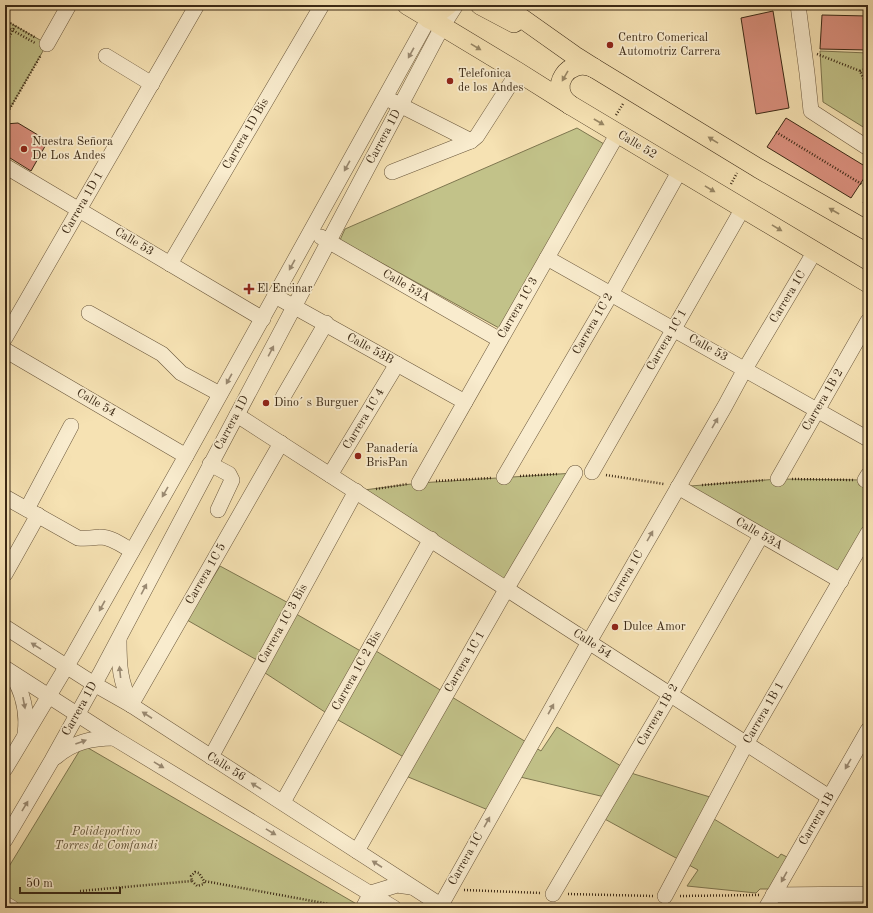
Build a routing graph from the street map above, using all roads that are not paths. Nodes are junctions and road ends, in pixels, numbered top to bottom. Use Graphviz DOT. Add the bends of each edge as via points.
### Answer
graph roads {
  1 [pos="69,5"];
  2 [pos="197,5"];
  3 [pos="322,5"];
  4 [pos="407,5"];
  5 [pos="448,5"];
  6 [pos="456,5"];
  7 [pos="480,5"];
  8 [pos="503,5"];
  9 [pos="798,5"];
  10 [pos="436,17"];
  11 [pos="45,43"];
  12 [pos="106,56"];
  13 [pos="575,56"];
  14 [pos="594,68"];
  15 [pos="518,72"];
  16 [pos="152,84"];
  17 [pos="386,97"];
  18 [pos="401,105"];
  19 [pos="572,106"];
  20 [pos="613,130"];
  21 [pos="471,141"];
  22 [pos="868,148"];
  23 [pos="5,166"];
  24 [pos="680,170"];
  25 [pos="392,172"];
  26 [pos="743,208"];
  27 [pos="79,210"];
  28 [pos="311,231"];
  29 [pos="868,231"];
  30 [pos="329,241"];
  31 [pos="815,252"];
  32 [pos="547,258"];
  33 [pos="170,264"];
  34 [pos="868,283"];
  35 [pos="611,294"];
  36 [pos="276,296"];
  37 [pos="295,306"];
  38 [pos="89,312"];
  39 [pos="263,319"];
  40 [pos="868,321"];
  41 [pos="326,324"];
  42 [pos="673,329"];
  43 [pos="5,338"];
  44 [pos="500,340"];
  45 [pos="5,350"];
  46 [pos="397,364"];
  47 [pos="745,369"];
  48 [pos="220,394"];
  49 [pos="283,397"];
  50 [pos="465,402"];
  51 [pos="817,410"];
  52 [pos="237,415"];
  53 [pos="71,426"];
  54 [pos="868,439"];
  55 [pos="281,443"];
  56 [pos="186,456"];
  57 [pos="210,464"];
  58 [pos="592,472"];
  59 [pos="575,473"];
  60 [pos="330,475"];
  61 [pos="504,477"];
  62 [pos="778,479"];
  63 [pos="418,483"];
  64 [pos="678,486"];
  65 [pos="356,491"];
  66 [pos="5,497"];
  67 [pos="218,510"];
  68 [pos="32,512"];
  69 [pos="868,533"];
  70 [pos="761,536"];
  71 [pos="430,539"];
  72 [pos="132,551"];
  73 [pos="5,574"];
  74 [pos="841,581"];
  75 [pos="507,588"];
  76 [pos="5,627"];
  77 [pos="119,636"];
  78 [pos="589,642"];
  79 [pos="67,666"];
  80 [pos="7,669"];
  81 [pos="94,684"];
  82 [pos="670,695"];
  83 [pos="49,696"];
  84 [pos="131,705"];
  85 [pos="77,714"];
  86 [pos="868,730"];
  87 [pos="24,737"];
  88 [pos="114,738"];
  89 [pos="746,744"];
  90 [pos="211,757"];
  91 [pos="52,760"];
  92 [pos="5,769"];
  93 [pos="829,797"];
  94 [pos="282,802"];
  95 [pos="5,840"];
  96 [pos="357,851"];
  97 [pos="413,888"];
  98 [pos="372,893"];
  99 [pos="553,894"];
  100 [pos="868,894"];
  101 [pos="665,896"];
  102 [pos="770,902"];
  103 [pos="5,906"];
  104 [pos="443,907"];
  105 [pos="12,908"];
  106 [pos="363,908"];
  107 [pos="394,908"];
  1 -- 11 [label="street"];
  2 -- 16 [label="street, Carrera 1D 1"];
  3 -- 33 [label="street, Carrera 1D Bis"];
  4 -- 10 [label="main road, Calle 52"];
  5 -- 10 [label="main road"];
  6 -- 10 [label="street, Carrera 1D"];
  7 -- 13 [label="main road"];
  8 -- 13 [label="main road"];
  9 -- 22 [label="street" via="811,111"];
  10 -- 15 [label="main road, Calle 52, one-way"];
  10 -- 17 [label="street, Carrera 1D, one-way"];
  10 -- 18 [label="street, Carrera 1D"];
  12 -- 16 [label="street"];
  13 -- 14 [label="main road"];
  14 -- 19 [label="main road, one-way" via="576,66 570,68 562,78 561,91"];
  29 -- 14 [label="main road, one-way" via="758,168"];
  15 -- 19 [label="main road, Calle 52"];
  15 -- 21 [label="street" via="477,136"];
  16 -- 27 [label="street, Carrera 1D 1"];
  17 -- 18 [label="street"];
  17 -- 28 [label="street, Carrera 1D, one-way"];
  18 -- 21 [label="street"];
  18 -- 30 [label="street, Carrera 1D"];
  19 -- 20 [label="main road, Calle 52, one-way"];
  20 -- 24 [label="main road, Calle 52"];
  20 -- 32 [label="street, Carrera 1C 3"];
  21 -- 25 [label="street"];
  23 -- 27 [label="street, Calle 53"];
  24 -- 26 [label="main road, Calle 52, one-way"];
  24 -- 35 [label="street, Carrera 1C 2"];
  26 -- 31 [label="main road, Calle 52, one-way"];
  26 -- 42 [label="street, Carrera 1C 1"];
  27 -- 33 [label="street, Calle 53"];
  27 -- 43 [label="street, Carrera 1D 1"];
  28 -- 30 [label="street, Calle 53A"];
  28 -- 36 [label="street, Carrera 1D, one-way"];
  30 -- 37 [label="street, Carrera 1D"];
  30 -- 44 [label="street, Calle 53A"];
  31 -- 34 [label="main road, Calle 52"];
  31 -- 47 [label="street, Carrera 1C"];
  32 -- 35 [label="street, Calle 53"];
  32 -- 44 [label="street, Carrera 1C 3"];
  33 -- 39 [label="street, Calle 53"];
  35 -- 42 [label="street, Calle 53"];
  35 -- 61 [label="street, Carrera 1C 2"];
  36 -- 37 [label="street, Calle 53B"];
  36 -- 39 [label="street, Carrera 1D"];
  37 -- 41 [label="street, Calle 53B"];
  52 -- 37 [label="street, Carrera 1D, one-way"];
  38 -- 48 [label="street" via="162,354 181,373"];
  39 -- 48 [label="street, Carrera 1D, one-way"];
  40 -- 51 [label="street, Carrera 1B 2"];
  41 -- 46 [label="street, Calle 53B"];
  41 -- 49 [label="street"];
  42 -- 47 [label="street, Calle 53"];
  42 -- 58 [label="street, Carrera 1C 1"];
  44 -- 50 [label="street, Carrera 1C 3"];
  45 -- 56 [label="street, Calle 54"];
  46 -- 50 [label="street, Calle 53B"];
  46 -- 60 [label="street, Carrera 1C 4"];
  47 -- 51 [label="street, Calle 53"];
  64 -- 47 [label="street, Carrera 1C, one-way"];
  48 -- 56 [label="street, Carrera 1D"];
  50 -- 63 [label="street, Carrera 1C 3"];
  51 -- 54 [label="street, Calle 53"];
  51 -- 62 [label="street, Carrera 1B 2"];
  52 -- 55 [label="street, Calle 54"];
  52 -- 57 [label="street, Carrera 1D"];
  53 -- 68 [label="street"];
  55 -- 60 [label="street, Calle 54"];
  55 -- 84 [label="street, Carrera 1C 5"];
  56 -- 72 [label="street, Carrera 1D, one-way"];
  57 -- 67 [label="street" via="229,474 232,480"];
  77 -- 57 [label="street, Carrera 1D, one-way"];
  59 -- 75 [label="street, Carrera 1C 1"];
  60 -- 65 [label="street, Calle 54"];
  64 -- 70 [label="street, Calle 53A"];
  78 -- 64 [label="street, Carrera 1C, one-way"];
  65 -- 71 [label="street, Calle 54"];
  65 -- 90 [label="street, Carrera 1C 3 Bis"];
  66 -- 68 [label="street"];
  68 -- 72 [label="street" via="78,538 110,538"];
  68 -- 73 [label="street"];
  69 -- 74 [label="street, Carrera 1B 1"];
  70 -- 74 [label="street, Calle 53A"];
  70 -- 82 [label="street, Carrera 1B 2"];
  71 -- 75 [label="street, Calle 54"];
  71 -- 94 [label="street, Carrera 1C 2 Bis"];
  72 -- 79 [label="street, Carrera 1D, one-way"];
  74 -- 89 [label="street, Carrera 1B 1"];
  75 -- 78 [label="street, Calle 54"];
  75 -- 96 [label="street, Carrera 1C 1"];
  79 -- 76 [label="street, Calle 56, one-way"];
  77 -- 81 [label="street, Carrera 1D"];
  84 -- 77 [label="street, one-way" via="120,675"];
  78 -- 82 [label="street, Calle 54"];
  104 -- 78 [label="street, Carrera 1C, one-way" via="449,890"];
  79 -- 81 [label="street, Calle 56"];
  79 -- 83 [label="street, Carrera 1D"];
  80 -- 83 [label="street"];
  80 -- 87 [label="street, one-way" via="18,684 23,699 26,714"];
  81 -- 84 [label="street, Calle 56"];
  81 -- 85 [label="street, Carrera 1D"];
  82 -- 89 [label="street, Calle 54"];
  82 -- 99 [label="street, Carrera 1B 2"];
  83 -- 85 [label="street"];
  83 -- 87 [label="street, Carrera 1D"];
  90 -- 84 [label="street, Calle 56, one-way"];
  85 -- 88 [label="street"];
  85 -- 91 [label="street, Carrera 1D"];
  86 -- 93 [label="street, Carrera 1B, one-way"];
  87 -- 92 [label="street, Carrera 1D"];
  91 -- 88 [label="street, one-way" via="82,741"];
  88 -- 98 [label="street, one-way"];
  89 -- 93 [label="street, Calle 54"];
  89 -- 101 [label="street, Carrera 1B 1"];
  94 -- 90 [label="street, Calle 56, one-way"];
  95 -- 91 [label="street, Carrera 1D, one-way"];
  93 -- 102 [label="street, Carrera 1B, one-way"];
  94 -- 96 [label="street, Calle 56"];
  97 -- 96 [label="street, Calle 56, one-way"];
  97 -- 98 [label="street" via="397,885"];
  97 -- 104 [label="street, Calle 56"];
  98 -- 106 [label="street"];
  98 -- 107 [label="street"];
  100 -- 102 [label="street"];
  103 -- 105 [label="street"];
}
